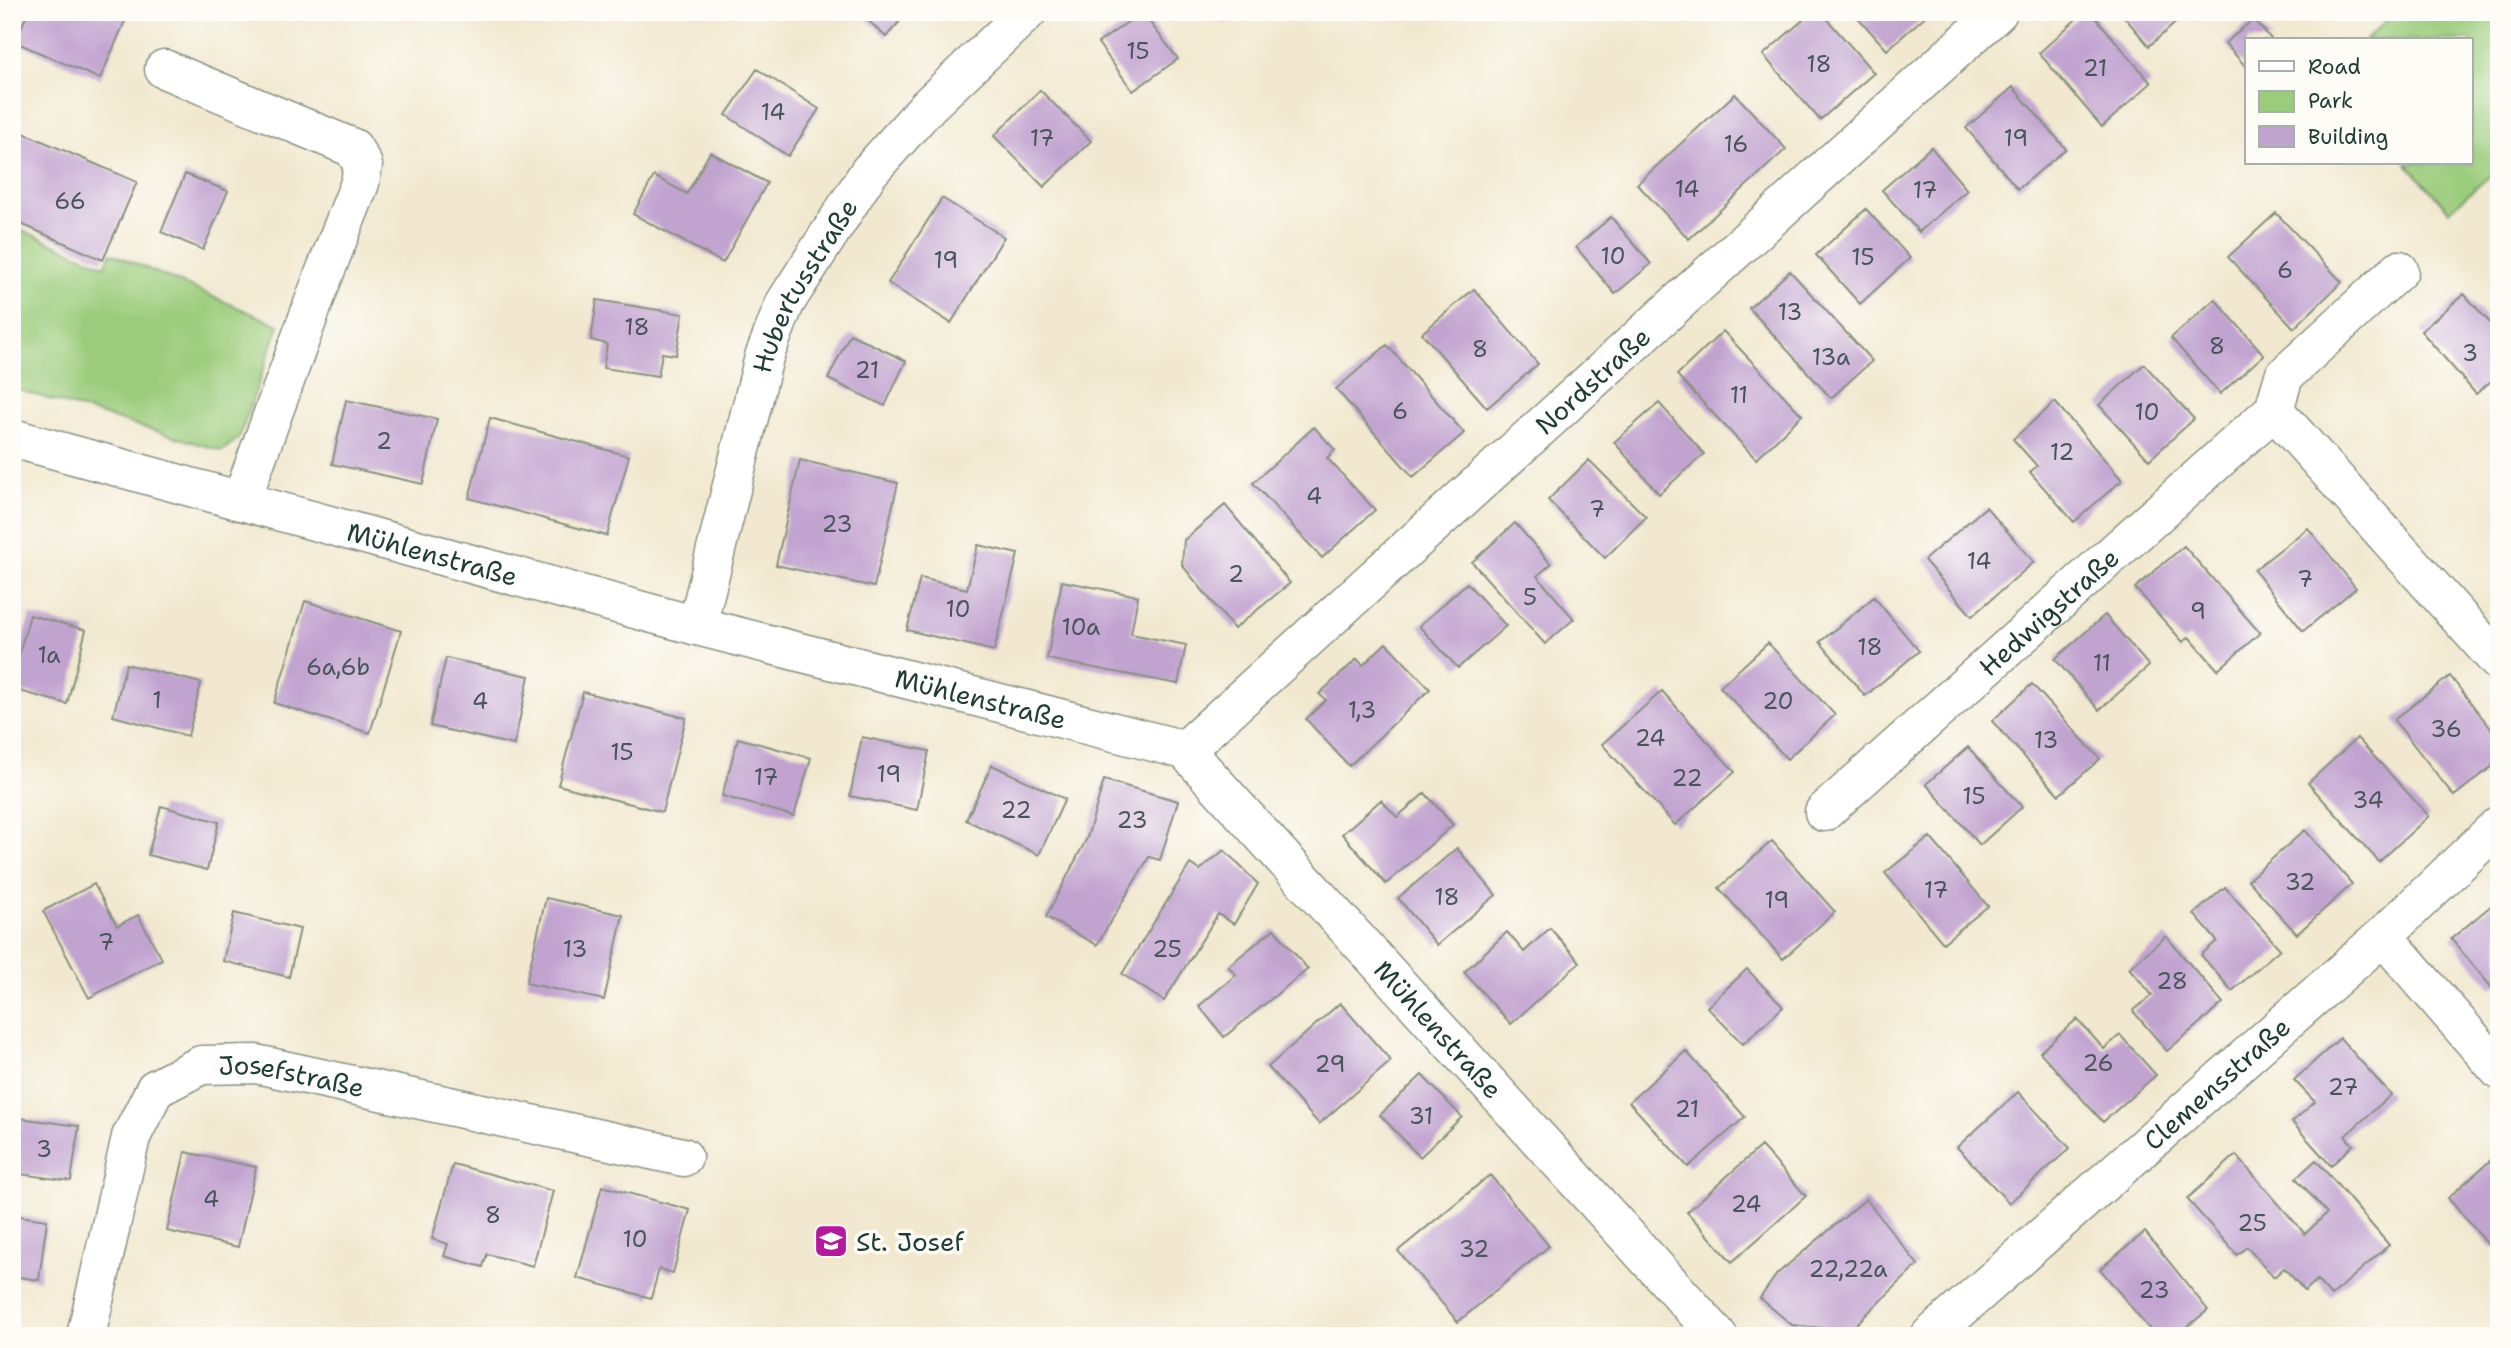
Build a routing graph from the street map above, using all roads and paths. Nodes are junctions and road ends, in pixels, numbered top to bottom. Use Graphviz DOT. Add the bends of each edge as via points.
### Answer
graph roads {
  1 [pos="1027,12"];
  2 [pos="1998,12"];
  3 [pos="164,69"];
  4 [pos="2399,271"];
  5 [pos="2273,410"];
  6 [pos="12,438"];
  7 [pos="241,501"];
  8 [pos="698,626"];
  9 [pos="2499,662"];
  10 [pos="1185,750"];
  11 [pos="1824,812"];
  12 [pos="2499,825"];
  13 [pos="2383,936"];
  14 [pos="2499,1070"];
  15 [pos="683,1157"];
  16 [pos="86,1336"];
  17 [pos="1718,1336"];
  18 [pos="1930,1336"];
  1 -- 8 [label="street, Hubertusstraße" via="928,106 869,172 785,303 764,357"];
  2 -- 10 [label="street, Nordstraße"];
  3 -- 7 [label="street" via="353,148 363,165"];
  4 -- 5 [label="street" via="2284,376"];
  5 -- 9 [label="street"];
  5 -- 11 [label="street, Hedwigstraße"];
  6 -- 7 [label="street, Mühlenstraße"];
  7 -- 8 [label="street, Mühlenstraße"];
  8 -- 10 [label="street, Mühlenstraße"];
  10 -- 17 [label="street, Mühlenstraße"];
  12 -- 13 [label="street, Clemensstraße"];
  13 -- 14 [label="street"];
  13 -- 18 [label="street, Clemensstraße"];
  15 -- 16 [label="street, Josefstraße" via="256,1064 201,1065 155,1089 131,1137"];
}
